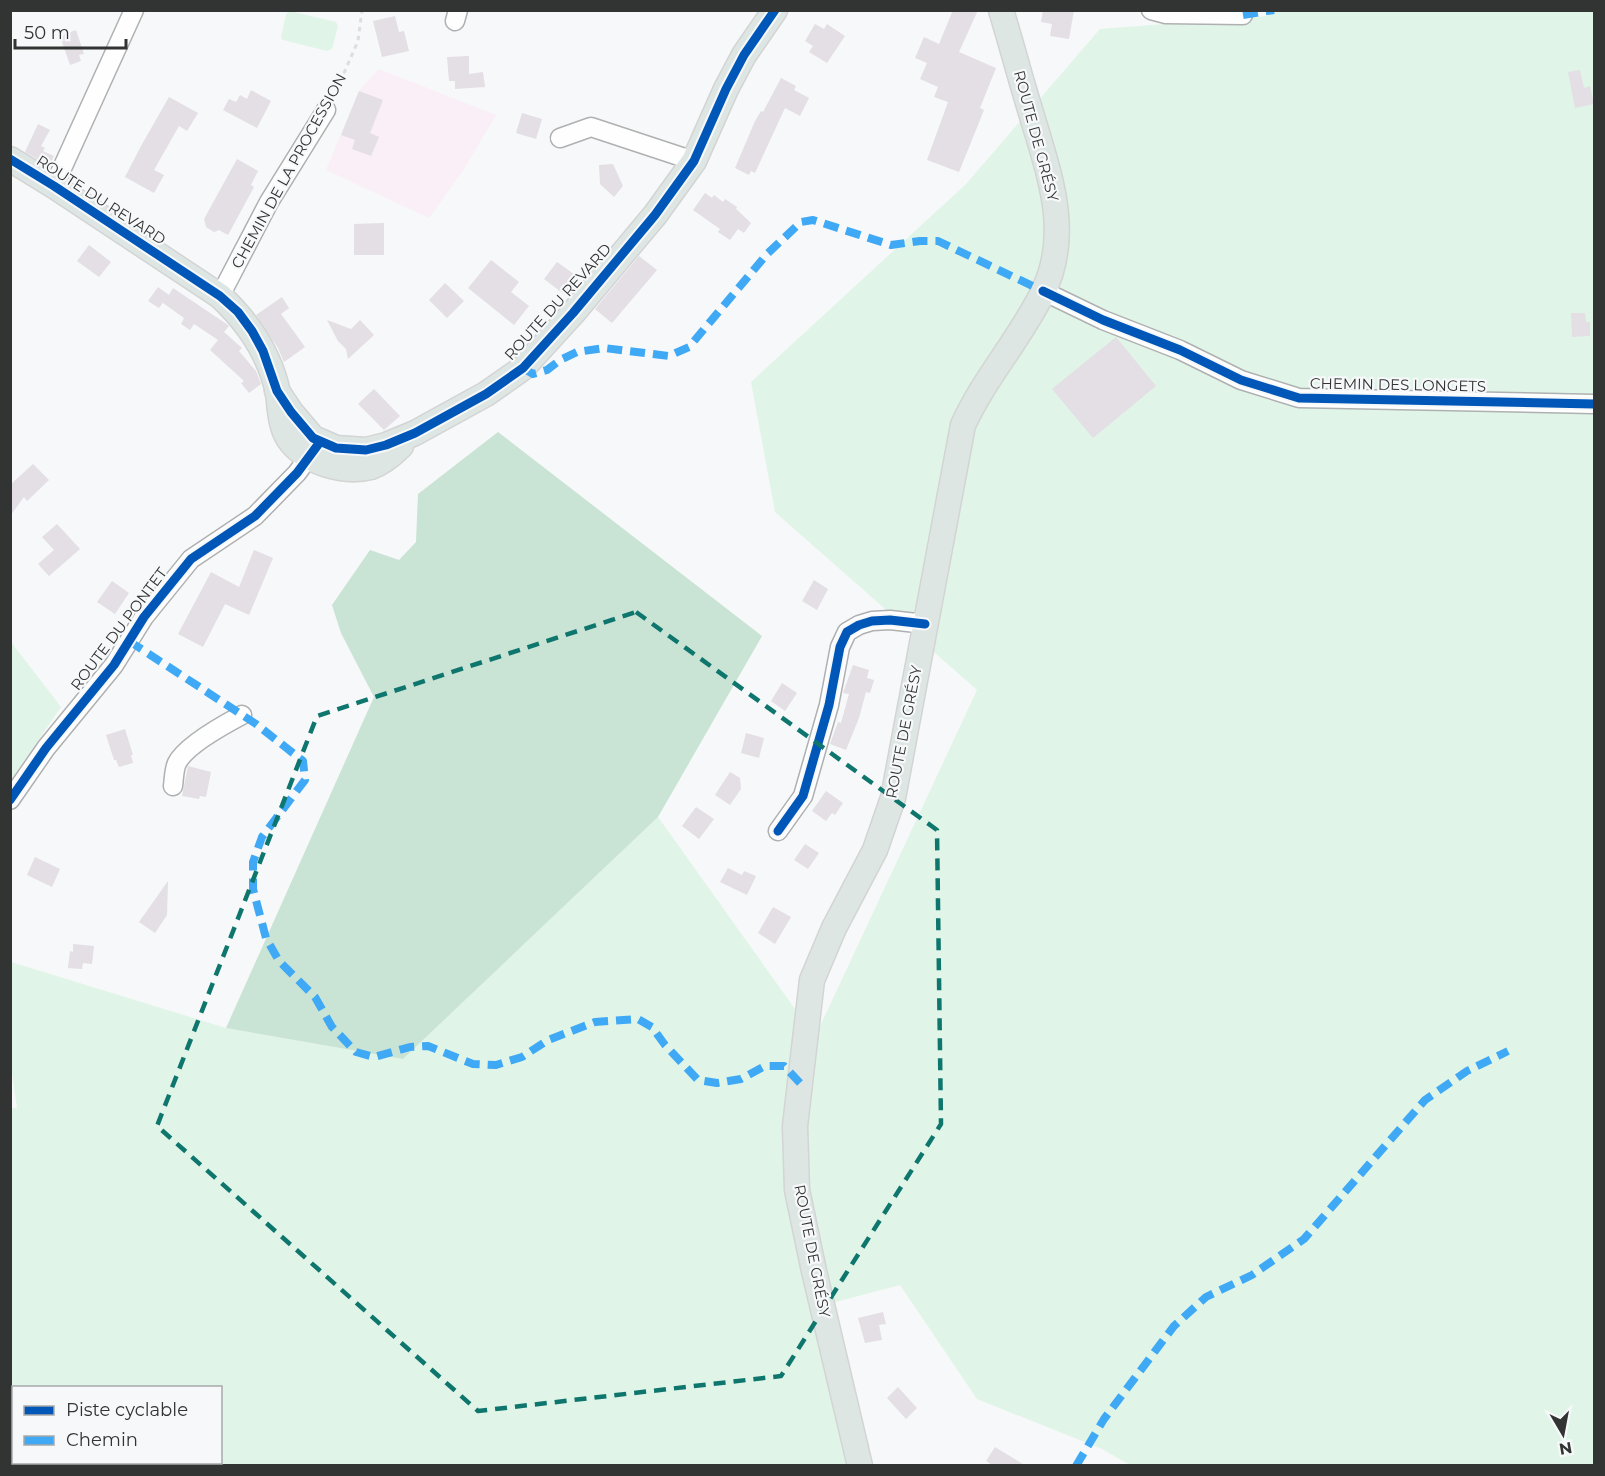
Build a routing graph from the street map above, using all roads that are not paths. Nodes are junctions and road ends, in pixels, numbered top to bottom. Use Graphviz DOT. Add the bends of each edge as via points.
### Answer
graph roads {
  1 [pos="135,10"];
  2 [pos="775,10"];
  3 [pos="1001,10"];
  4 [pos="1151,10"];
  5 [pos="1243,15"];
  6 [pos="326,110"];
  7 [pos="560,138"];
  8 [pos="10,159"];
  9 [pos="694,161"];
  10 [pos="54,186"];
  11 [pos="1044,291"];
  12 [pos="220,296"];
  13 [pos="1594,404"];
  14 [pos="314,450"];
  15 [pos="925,624"];
  16 [pos="242,716"];
  17 [pos="173,786"];
  18 [pos="10,800"];
  19 [pos="778,831"];
  20 [pos="860,1466"];
  1 -- 10 [label="street"];
  2 -- 9 [label="main road, ROUTE DU REVARD" via="744,55"];
  3 -- 11 [label="main road, ROUTE DE GRÉSY" via="1054,194 1058,240"];
  4 -- 5 [label="street" via="1166,14"];
  6 -- 12 [label="street, CHEMIN DE LA PROCESSION" via="270,202"];
  7 -- 9 [label="street" via="591,128"];
  8 -- 10 [label="main road, ROUTE DU REVARD"];
  9 -- 14 [label="main road, ROUTE DU REVARD" via="655,215 523,368 486,394 415,433 371,466 334,467"];
  10 -- 12 [label="main road, ROUTE DU REVARD"];
  11 -- 13 [label="street, CHEMIN DES LONGETS" via="1103,321 1180,350 1241,380 1299,398"];
  11 -- 15 [label="main road, ROUTE DE GRÉSY" via="974,400 963,425"];
  12 -- 14 [label="main road, ROUTE DU REVARD" via="238,312 263,351 287,436"];
  14 -- 18 [label="street, ROUTE DU PONTET" via="255,516 191,559 144,616 114,665 46,748"];
  15 -- 19 [label="street" via="872,621 847,632 803,796"];
  15 -- 20 [label="main road, ROUTE DE GRÉSY" via="893,798 875,850 812,980 795,1126 797,1190"];
  16 -- 17 [label="street" via="217,727 190,749 177,763"];
}
